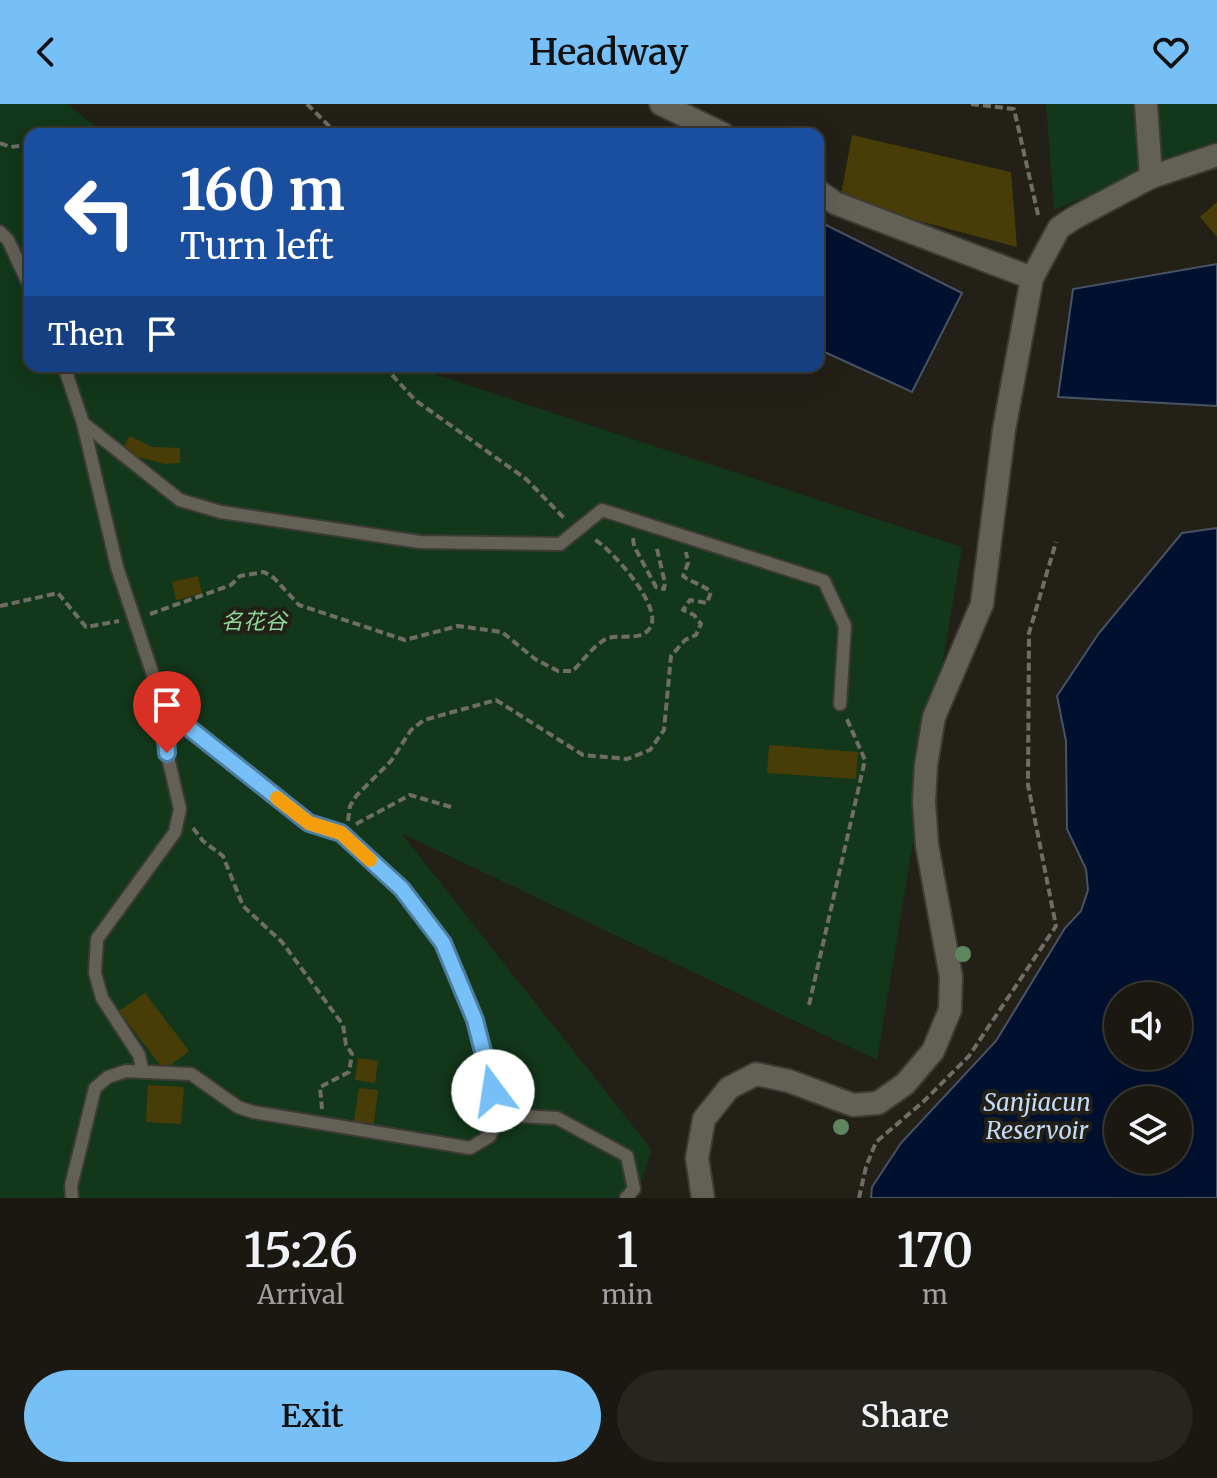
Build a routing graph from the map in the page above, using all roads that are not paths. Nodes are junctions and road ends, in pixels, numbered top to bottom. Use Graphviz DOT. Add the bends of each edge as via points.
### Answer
graph roads {
  1 [pos="661,104"];
  2 [pos="1146,104"];
  3 [pos="711,128"];
  4 [pos="1217,155"];
  5 [pos="1151,177"];
  6 [pos="824,195"];
  7 [pos="0,232"];
  8 [pos="24,274"];
  9 [pos="1032,278"];
  10 [pos="66,372"];
  11 [pos="83,423"];
  12 [pos="840,704"];
  13 [pos="164,708"];
  14 [pos="143,1072"];
  15 [pos="499,1115"];
  16 [pos="72,1198"];
  17 [pos="626,1198"];
  18 [pos="703,1198"];
  1 -- 3 [label="street"];
  2 -- 5 [label="street"];
  4 -- 5 [label="street"];
  5 -- 9 [label="street" via="1059,228"];
  6 -- 9 [label="street"];
  7 -- 8 [label="lane"];
  9 -- 18 [label="street" via="1004,430 982,604 934,717 926,765 927,845 951,977 950,1010 933,1051 905,1084 878,1103 853,1105 756,1074 729,1088 704,1119 697,1158"];
  10 -- 11 [label="lane"];
  11 -- 12 [label="lane" via="180,500 221,512 420,542 560,544 602,510 824,581 845,626"];
  11 -- 13 [label="lane" via="117,567"];
  13 -- 14 [label="lane" via="167,753 180,809 175,832 97,939 95,973 102,998 139,1055"];
  13 -- 15 [label="lane" via="309,823 341,833 402,889 443,943 475,1020"];
  14 -- 15 [label="lane" via="191,1074 253,1112 470,1148 490,1136"];
  14 -- 16 [label="lane" via="126,1071 95,1088"];
  15 -- 17 [label="lane" via="557,1118 627,1156 634,1189"];
}
